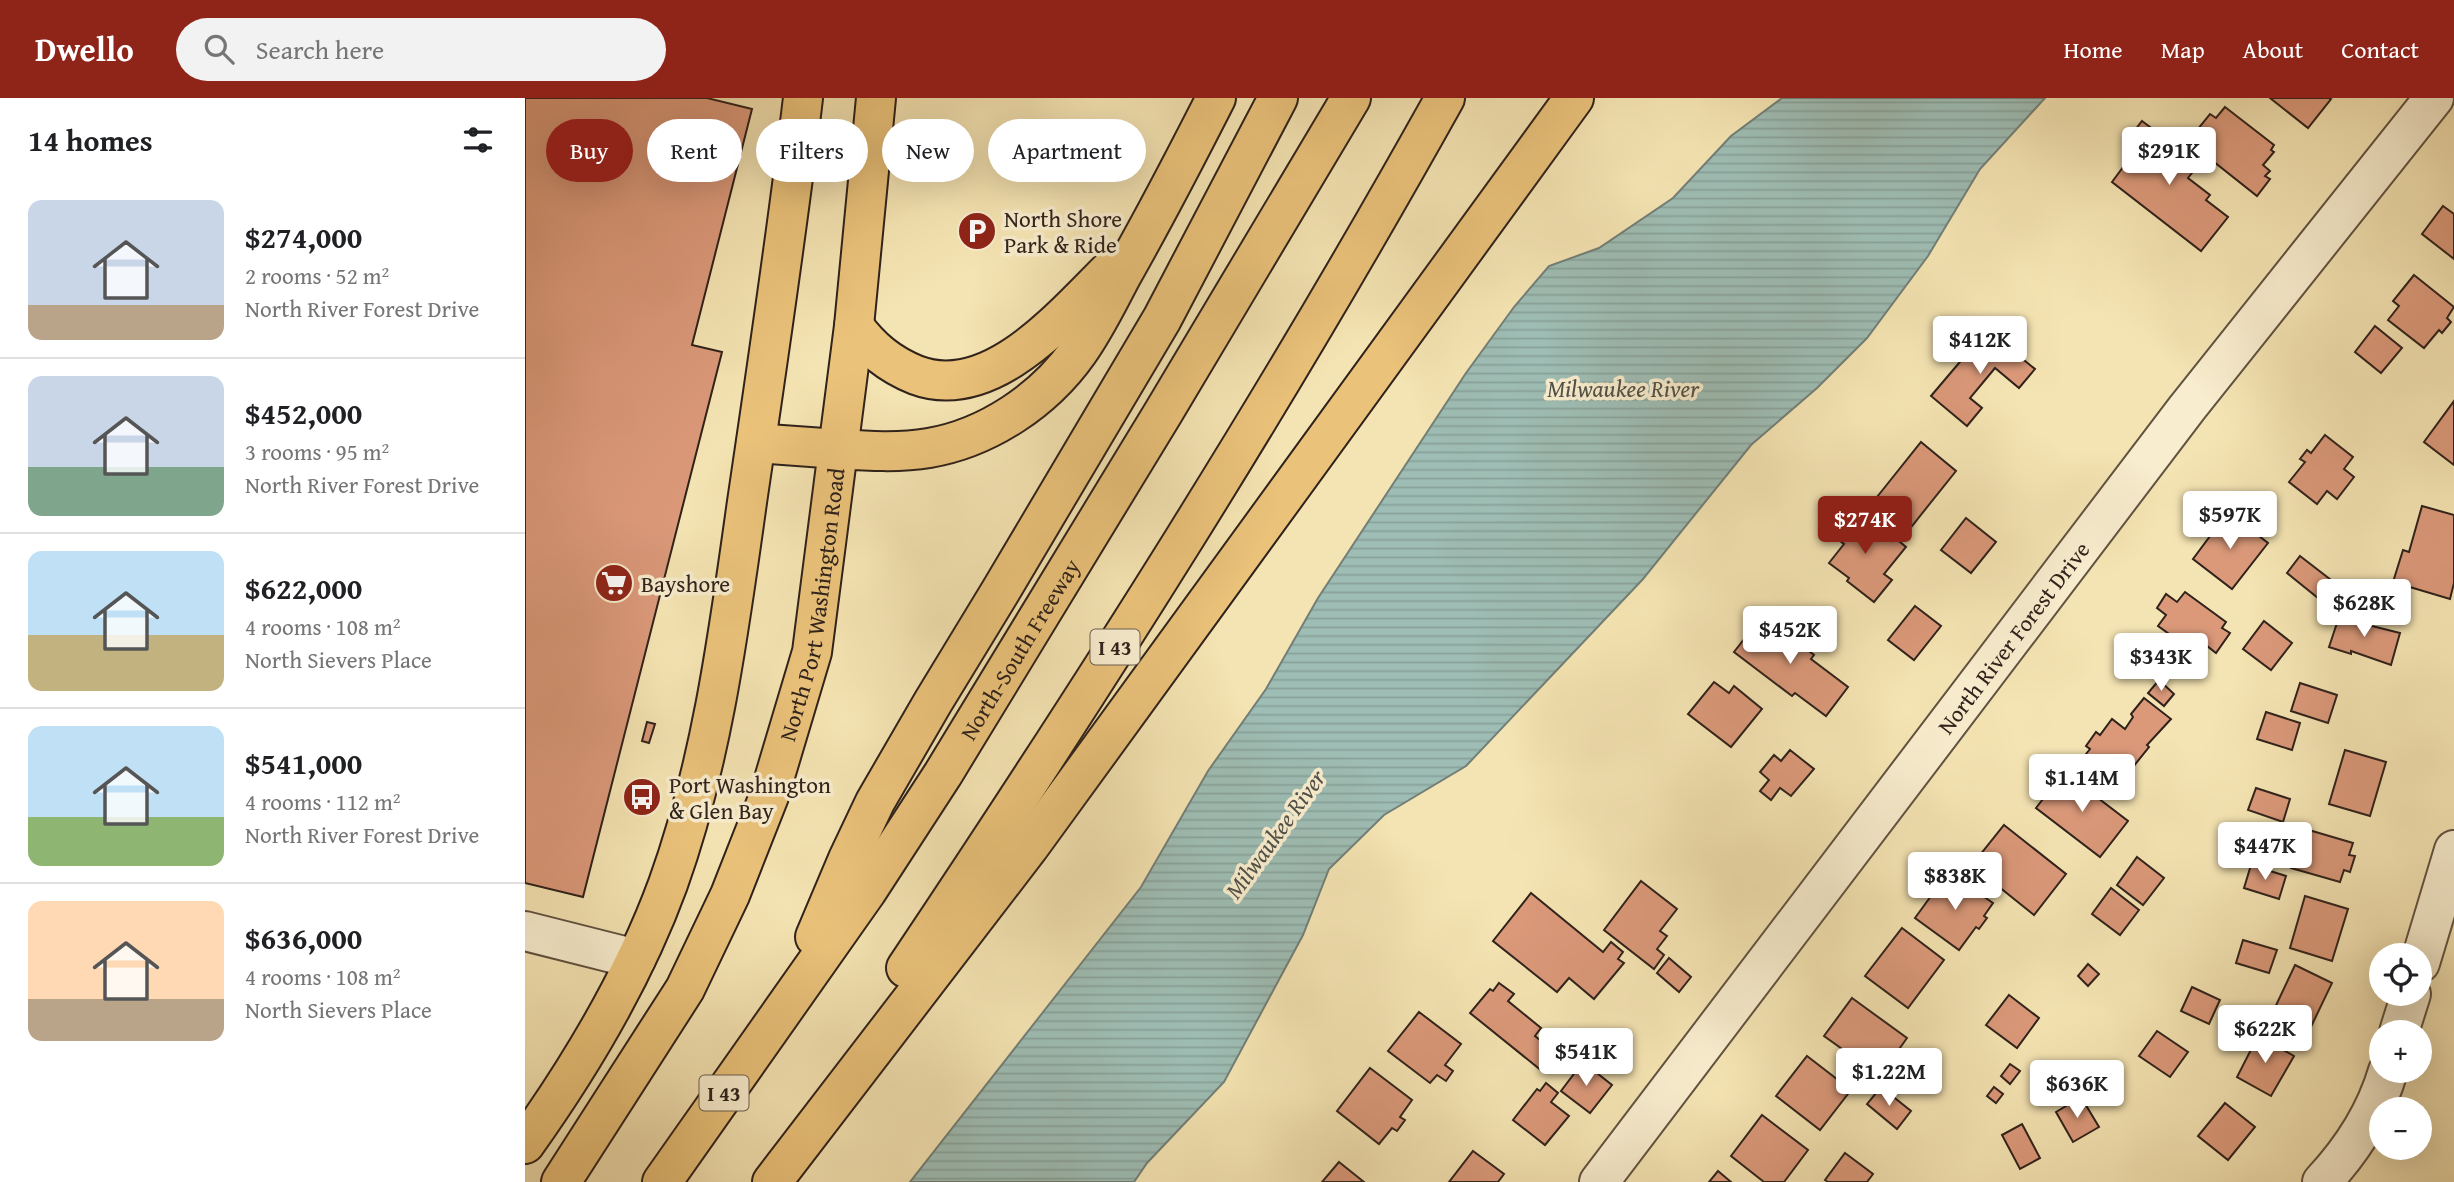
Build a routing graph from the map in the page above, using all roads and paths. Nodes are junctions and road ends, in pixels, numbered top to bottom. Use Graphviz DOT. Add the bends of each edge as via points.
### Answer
graph roads {
  1 [pos="803,98"];
  2 [pos="876,98"];
  3 [pos="1216,98"];
  4 [pos="1278,98"];
  5 [pos="1351,98"];
  6 [pos="1445,98"];
  7 [pos="1574,98"];
  8 [pos="2434,98"];
  9 [pos="1143,239"];
  10 [pos="854,326"];
  11 [pos="756,443"];
  12 [pos="838,449"];
  13 [pos="2454,850"];
  14 [pos="525,931"];
  15 [pos="2426,943"];
  16 [pos="636,959"];
  17 [pos="787,1004"];
  18 [pos="2384,1083"];
  19 [pos="525,1144"];
  20 [pos="2334,1177"];
  21 [pos="561,1182"];
  22 [pos="662,1182"];
  23 [pos="763,1182"];
  24 [pos="772,1182"];
  25 [pos="1599,1182"];
  1 -- 11 [label="main road"];
  2 -- 10 [label="main road, North Port Washington Road"];
  3 -- 9 [label="main road"];
  4 -- 17 [label="main road" via="1162,319 875,802"];
  5 -- 17 [label="main road, North-South Freeway / I 43" via="974,726"];
  6 -- 23 [label="main road, I 43" via="1268,405 1004,822"];
  7 -- 24 [label="main road" via="1028,847"];
  8 -- 25 [label="street, North River Forest Drive" via="2187,408"];
  9 -- 10 [label="main road" via="1032,343 977,377 951,382 908,372 880,356"];
  9 -- 12 [label="main road" via="1079,351 1025,407 960,440 930,448"];
  10 -- 12 [label="main road, North Port Washington Road"];
  11 -- 12 [label="main road"];
  11 -- 16 [label="main road" via="704,762 667,884"];
  12 -- 21 [label="main road, North Port Washington Road" via="812,652 769,796 730,895 685,989"];
  13 -- 15 [label="street"];
  14 -- 16 [label="street"];
  16 -- 19 [label="main road" via="567,1084"];
  17 -- 22 [label="main road, North-South Freeway / I 43"];
  18 -- 20 [label="street"];
}
